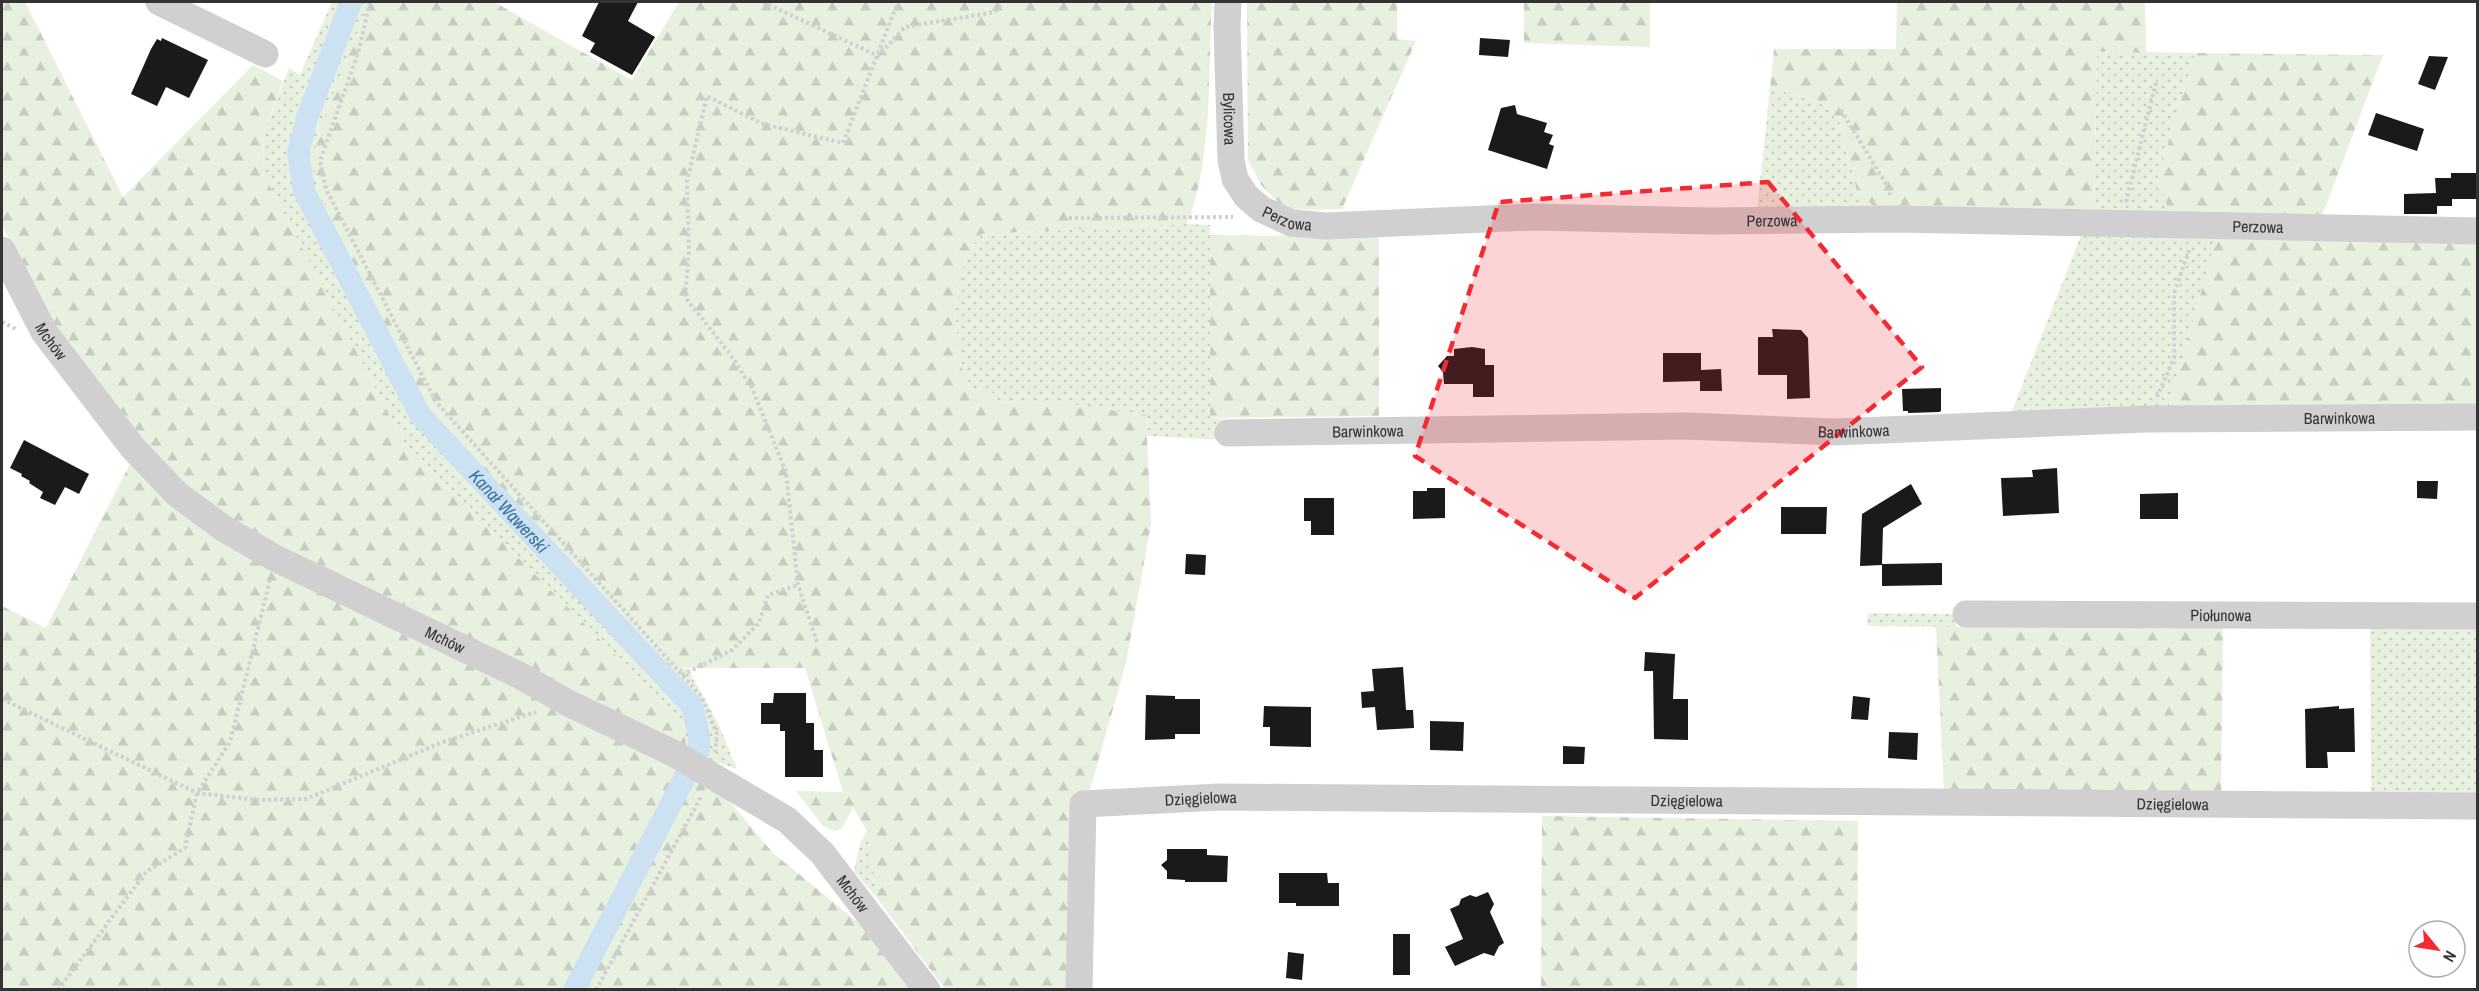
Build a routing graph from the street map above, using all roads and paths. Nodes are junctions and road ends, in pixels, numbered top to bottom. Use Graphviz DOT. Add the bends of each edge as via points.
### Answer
graph roads {
  1 [pos="159,2"];
  2 [pos="370,2"];
  3 [pos="763,2"];
  4 [pos="898,2"];
  5 [pos="1003,2"];
  6 [pos="1228,2"];
  7 [pos="265,54"];
  8 [pos="878,56"];
  9 [pos="2156,83"];
  10 [pos="1841,110"];
  11 [pos="1276,217"];
  12 [pos="1069,218"];
  13 [pos="1895,219"];
  14 [pos="2121,224"];
  15 [pos="2198,227"];
  16 [pos="2478,231"];
  17 [pos="2,250"];
  18 [pos="2478,417"];
  19 [pos="2147,419"];
  20 [pos="1228,433"];
  21 [pos="275,558"];
  22 [pos="798,585"];
  23 [pos="1966,614"];
  24 [pos="2478,616"];
  25 [pos="817,642"];
  26 [pos="682,675"];
  27 [pos="2,699"];
  28 [pos="566,702"];
  29 [pos="712,776"];
  30 [pos="197,793"];
  31 [pos="2478,806"];
  32 [pos="58,990"];
  33 [pos="596,990"];
  34 [pos="927,990"];
  35 [pos="1079,990"];
  1 -- 7 [label="street"];
  2 -- 26 [label="path" via="359,50 320,161 326,189 436,402"];
  3 -- 8 [label="path"];
  4 -- 8 [label="path"];
  5 -- 8 [label="path" via="994,12 905,27"];
  6 -- 11 [label="street, Bylicowa" via="1231,160 1235,179 1246,196"];
  8 -- 22 [label="path" via="843,143 763,124 707,96 687,181 689,251 685,297 752,388 786,472"];
  9 -- 14 [label="path"];
  10 -- 13 [label="path" via="1889,189"];
  11 -- 12 [label="path, Perzowa"];
  11 -- 13 [label="street, Perzowa" via="1291,223 1326,226 1534,217 1711,222"];
  13 -- 14 [label="street, Perzowa"];
  14 -- 15 [label="street, Perzowa"];
  15 -- 16 [label="street, Perzowa"];
  15 -- 19 [label="path" via="2174,293 2174,358"];
  17 -- 21 [label="street, Mchów" via="37,333 133,448 177,494 223,528"];
  18 -- 19 [label="street, Barwinkowa"];
  19 -- 20 [label="street, Barwinkowa" via="1835,432 1686,426"];
  21 -- 28 [label="street, Mchów" via="521,676"];
  21 -- 30 [label="path" via="230,742"];
  22 -- 25 [label="path"];
  22 -- 26 [label="path" via="768,596 759,623 731,651"];
  23 -- 24 [label="street, Piołunowa"];
  26 -- 29 [label="path" via="702,697 717,734"];
  27 -- 30 [label="path"];
  28 -- 29 [label="street, Mchów"];
  28 -- 30 [label="path" via="443,742 306,799 258,800"];
  29 -- 33 [label="path"];
  29 -- 34 [label="street, Mchów" via="787,820 822,853"];
  30 -- 32 [label="path" via="185,848 147,872"];
  31 -- 35 [label="street, Dzięgielowa" via="1231,797 1083,804"];
}
